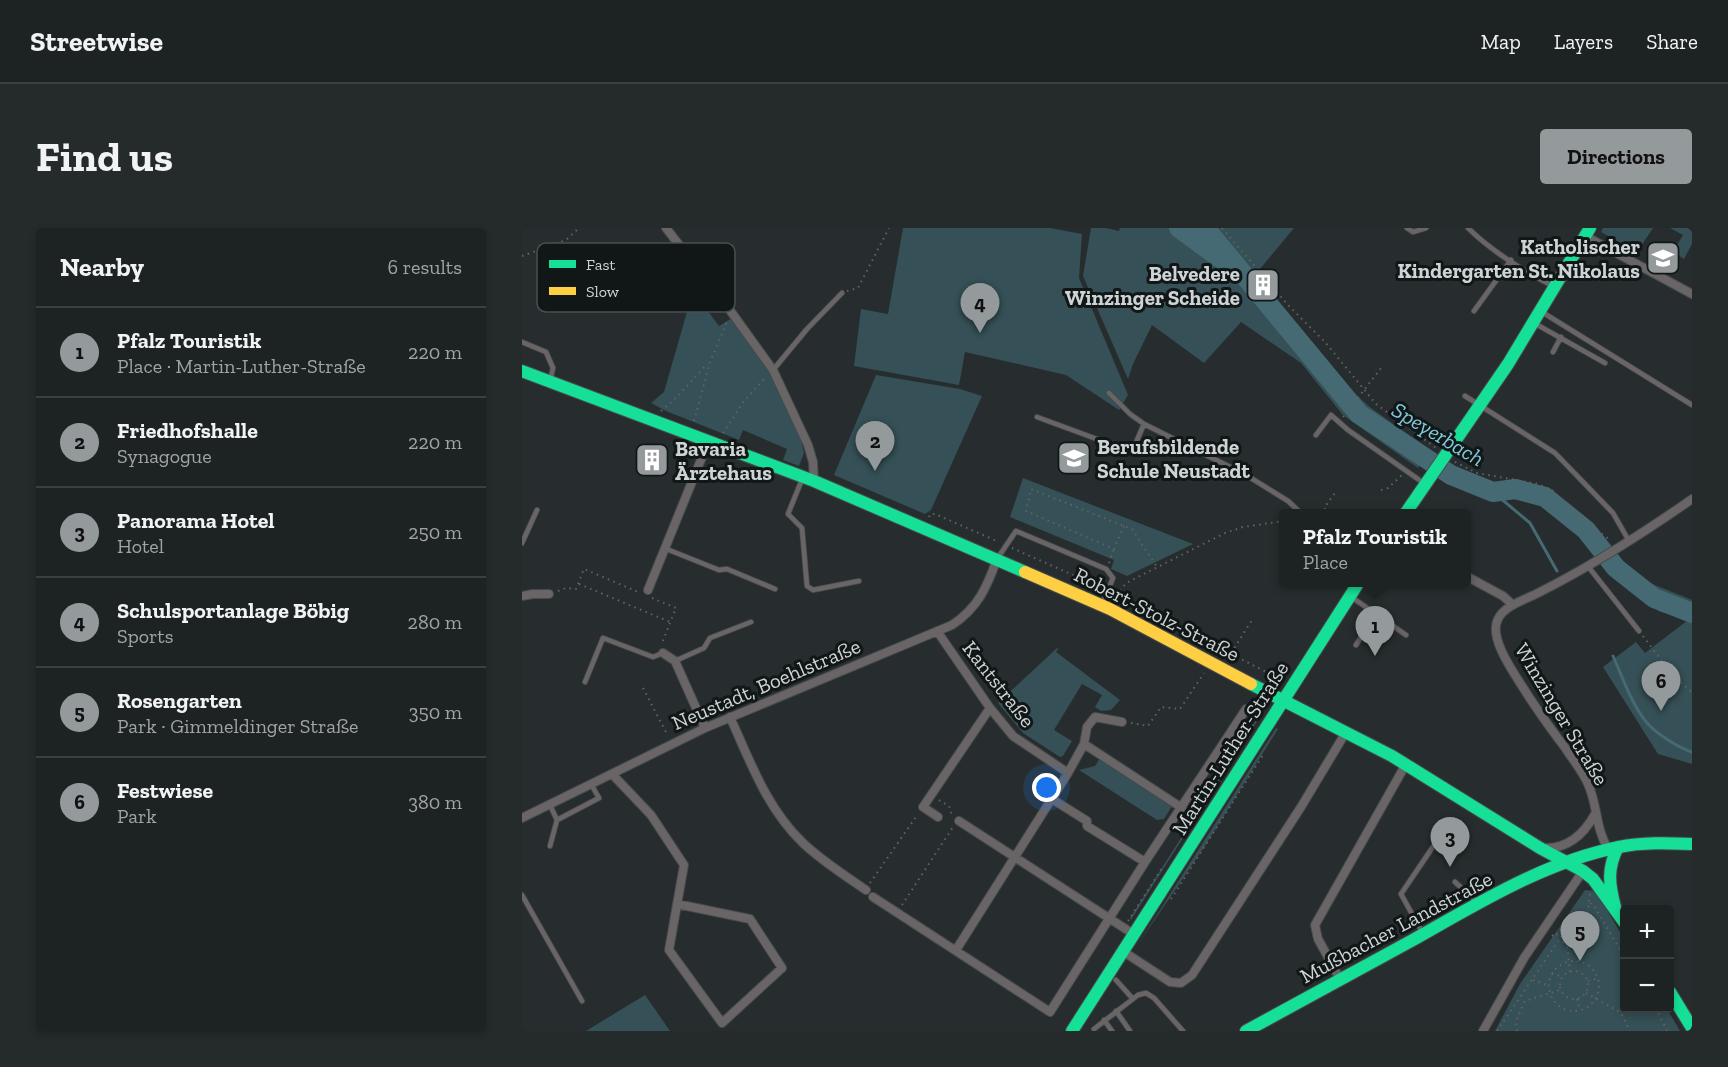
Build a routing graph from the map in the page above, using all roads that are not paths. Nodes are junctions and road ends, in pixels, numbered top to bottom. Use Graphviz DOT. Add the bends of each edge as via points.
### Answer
graph roads {
  1 [pos="666,228"];
  2 [pos="1407,228"];
  3 [pos="1426,228"];
  4 [pos="1468,228"];
  5 [pos="1587,232"];
  6 [pos="678,243"];
  7 [pos="1511,260"];
  8 [pos="1556,287"];
  9 [pos="842,293"];
  10 [pos="1692,294"];
  11 [pos="1474,310"];
  12 [pos="1541,311"];
  13 [pos="731,312"];
  14 [pos="1534,323"];
  15 [pos="1561,337"];
  16 [pos="522,342"];
  17 [pos="1553,352"];
  18 [pos="1605,363"];
  19 [pos="772,370"];
  20 [pos="522,371"];
  21 [pos="550,381"];
  22 [pos="1109,393"];
  23 [pos="1465,396"];
  24 [pos="1480,405"];
  25 [pos="1692,405"];
  26 [pos="1037,417"];
  27 [pos="1144,424"];
  28 [pos="1316,435"];
  29 [pos="713,442"];
  30 [pos="808,479"];
  31 [pos="1425,484"];
  32 [pos="1692,500"];
  33 [pos="1297,509"];
  34 [pos="1408,509"];
  35 [pos="537,510"];
  36 [pos="1629,541"];
  37 [pos="522,543"];
  38 [pos="664,548"];
  39 [pos="997,559"];
  40 [pos="1587,565"];
  41 [pos="1471,578"];
  42 [pos="859,581"];
  43 [pos="1356,587"];
  44 [pos="774,588"];
  45 [pos="648,590"];
  46 [pos="549,594"];
  47 [pos="522,596"];
  48 [pos="1350,596"];
  49 [pos="1102,605"];
  50 [pos="1513,605"];
  51 [pos="1376,614"];
  52 [pos="751,622"];
  53 [pos="937,631"];
  54 [pos="1639,631"];
  55 [pos="1406,635"];
  56 [pos="1356,645"];
  57 [pos="663,653"];
  58 [pos="675,661"];
  59 [pos="585,682"];
  60 [pos="1278,699"];
  61 [pos="990,708"];
  62 [pos="1246,709"];
  63 [pos="730,717"];
  64 [pos="1122,722"];
  65 [pos="705,728"];
  66 [pos="1346,732"];
  67 [pos="1084,744"];
  68 [pos="1406,764"];
  69 [pos="1068,773"];
  70 [pos="612,774"];
  71 [pos="591,784"];
  72 [pos="1052,799"];
  73 [pos="550,805"];
  74 [pos="1182,808"];
  75 [pos="1595,814"];
  76 [pos="938,817"];
  77 [pos="522,818"];
  78 [pos="556,820"];
  79 [pos="958,822"];
  80 [pos="1447,826"];
  81 [pos="1692,844"];
  82 [pos="550,846"];
  83 [pos="1540,848"];
  84 [pos="1613,848"];
  85 [pos="1015,859"];
  86 [pos="1145,862"];
  87 [pos="1568,862"];
  88 [pos="1583,871"];
  89 [pos="1455,882"];
  90 [pos="866,890"];
  91 [pos="522,895"];
  92 [pos="873,897"];
  93 [pos="677,904"];
  94 [pos="1479,904"];
  95 [pos="1615,908"];
  96 [pos="1620,916"];
  97 [pos="1110,919"];
  98 [pos="1130,932"];
  99 [pos="1424,934"];
  100 [pos="956,950"];
  101 [pos="1124,952"];
  102 [pos="1340,979"];
  103 [pos="1116,980"];
  104 [pos="1133,999"];
  105 [pos="1674,999"];
  106 [pos="582,1001"];
  107 [pos="1116,1011"];
  108 [pos="1104,1020"];
  109 [pos="1075,1026"];
  110 [pos="1692,1028"];
  111 [pos="1094,1030"];
  112 [pos="1112,1031"];
  113 [pos="1130,1031"];
  114 [pos="1183,1031"];
  115 [pos="1246,1031"];
  116 [pos="1483,1031"];
  1 -- 6 [label="street"];
  2 -- 3 [label="lane" via="1413,232"];
  4 -- 7 [label="lane"];
  5 -- 8 [label="street"];
  5 -- 10 [label="street"];
  7 -- 8 [label="lane"];
  7 -- 11 [label="lane"];
  8 -- 12 [label="street"];
  9 -- 19 [label="lane"];
  12 -- 14 [label="street"];
  12 -- 25 [label="lane"];
  13 -- 19 [label="street"];
  14 -- 15 [label="lane"];
  14 -- 24 [label="street"];
  15 -- 17 [label="lane"];
  15 -- 18 [label="lane"];
  16 -- 21 [label="lane" via="546,352 553,368"];
  19 -- 30 [label="street" via="808,445 813,462"];
  20 -- 21 [label="street, Robert-Stolz-Straße"];
  21 -- 29 [label="street, Robert-Stolz-Straße"];
  22 -- 27 [label="lane"];
  23 -- 24 [label="lane"];
  24 -- 31 [label="street"];
  24 -- 36 [label="lane" via="1555,453 1613,513"];
  26 -- 27 [label="lane" via="1132,452"];
  27 -- 33 [label="lane" via="1246,475"];
  28 -- 31 [label="lane" via="1331,415"];
  29 -- 30 [label="street, Robert-Stolz-Straße"];
  29 -- 38 [label="street"];
  30 -- 39 [label="street, Robert-Stolz-Straße"];
  30 -- 42 [label="lane" via="788,514 802,528 807,586 813,590"];
  31 -- 34 [label="street"];
  32 -- 36 [label="street, Winzinger Straße"];
  35 -- 37 [label="lane"];
  36 -- 40 [label="street, Winzinger Straße"];
  38 -- 44 [label="lane"];
  38 -- 45 [label="street"];
  39 -- 49 [label="street, Robert-Stolz-Straße"];
  39 -- 49 [label="lane" via="1016,531 1106,569 1113,578"];
  39 -- 53 [label="street, Neustadt, Boehlstraße" via="986,590 972,610"];
  40 -- 50 [label="street, Winzinger Straße"];
  40 -- 54 [label="lane"];
  41 -- 50 [label="street"];
  43 -- 48 [label="street, Martin-Luther-Straße"];
  46 -- 47 [label="street"];
  48 -- 51 [label="lane"];
  48 -- 60 [label="street, Martin-Luther-Straße"];
  49 -- 60 [label="street, Robert-Stolz-Straße"];
  50 -- 75 [label="street, Winzinger Straße" via="1498,618 1500,646 1588,782"];
  51 -- 55 [label="lane"];
  51 -- 56 [label="lane"];
  52 -- 58 [label="lane" via="710,638 704,648"];
  53 -- 61 [label="street, Kantstraße"];
  53 -- 63 [label="street, Neustadt, Boehlstraße"];
  57 -- 58 [label="street"];
  57 -- 59 [label="lane" via="652,657 603,638"];
  58 -- 65 [label="street"];
  60 -- 66 [label="street, Robert-Stolz-Straße"];
  60 -- 98 [label="street, Martin-Luther-Straße"];
  61 -- 69 [label="street, Kantstraße" via="1013,736"];
  61 -- 76 [label="street" via="923,807"];
  62 -- 74 [label="street, Martin-Luther-Straße"];
  63 -- 65 [label="street, Neustadt, Boehlstraße"];
  63 -- 90 [label="street" via="765,794 785,822 821,859"];
  64 -- 67 [label="street" via="1095,717"];
  65 -- 70 [label="street, Neustadt, Boehlstraße"];
  66 -- 68 [label="street, Robert-Stolz-Straße"];
  66 -- 101 [label="street" via="1192,975 1181,983 1170,982"];
  67 -- 69 [label="street"];
  67 -- 74 [label="street, Martin-Luther-Straße"];
  68 -- 83 [label="street, Robert-Stolz-Straße"];
  68 -- 102 [label="street" via="1315,925 1318,939"];
  69 -- 72 [label="street"];
  70 -- 71 [label="street, Neustadt, Boehlstraße"];
  70 -- 93 [label="street" via="651,815 684,865"];
  71 -- 73 [label="street, Neustadt, Boehlstraße"];
  71 -- 78 [label="lane" via="599,798"];
  72 -- 85 [label="street"];
  72 -- 86 [label="street"];
  73 -- 77 [label="street, Neustadt, Boehlstraße"];
  73 -- 78 [label="lane"];
  74 -- 86 [label="street, Martin-Luther-Straße"];
  75 -- 83 [label="street, Winzinger Straße" via="1587,828 1567,843"];
  75 -- 84 [label="street, Winzinger Straße" via="1599,832"];
  78 -- 82 [label="lane"];
  79 -- 85 [label="street"];
  80 -- 99 [label="lane" via="1401,894"];
  81 -- 84 [label="street, Mußbacher Landstraße" via="1653,841"];
  83 -- 87 [label="street, Robert-Stolz-Straße"];
  84 -- 87 [label="street, Mußbacher Landstraße"];
  84 -- 95 [label="street" via="1608,878"];
  85 -- 97 [label="street"];
  85 -- 100 [label="street"];
  86 -- 97 [label="street, Martin-Luther-Straße"];
  87 -- 88 [label="street, Robert-Stolz-Straße"];
  87 -- 94 [label="street, Mußbacher Landstraße"];
  88 -- 95 [label="street, Robert-Stolz-Straße"];
  88 -- 116 [label="street" via="1524,958"];
  89 -- 94 [label="lane"];
  91 -- 106 [label="lane"];
  92 -- 100 [label="street, Martin-Luther-Straße"];
  93 -- 93 [label="street" via="669,950 722,1023 782,968 750,919"];
  94 -- 99 [label="street, Mußbacher Landstraße"];
  95 -- 96 [label="street, Robert-Stolz-Straße"];
  97 -- 98 [label="street"];
  97 -- 100 [label="street, Martin-Luther-Straße" via="1050,1012"];
  98 -- 101 [label="street, Martin-Luther-Straße"];
  99 -- 102 [label="street, Mußbacher Landstraße"];
  101 -- 109 [label="street, Martin-Luther-Straße"];
  102 -- 115 [label="street, Mußbacher Landstraße"];
  103 -- 104 [label="lane"];
  104 -- 107 [label="lane"];
  104 -- 114 [label="lane" via="1146,993 1154,998"];
  105 -- 110 [label="street"];
  107 -- 108 [label="lane"];
  107 -- 113 [label="lane"];
  108 -- 111 [label="lane"];
  108 -- 112 [label="lane"];
  109 -- 111 [label="lane"];
}
